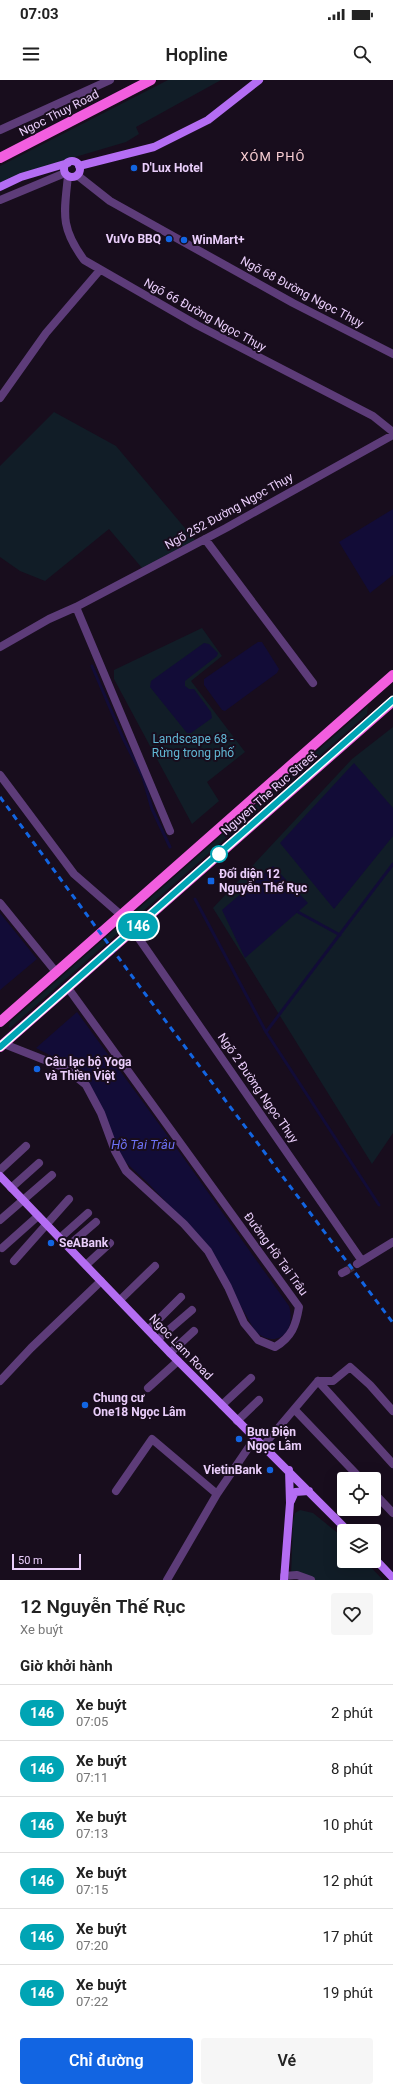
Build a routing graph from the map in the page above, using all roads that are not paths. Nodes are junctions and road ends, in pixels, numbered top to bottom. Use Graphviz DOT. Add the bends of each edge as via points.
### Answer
graph roads {
  1 [pos="110,80"];
  2 [pos="151,80"];
  3 [pos="259,80"];
  4 [pos="0,130"];
  5 [pos="0,158"];
  6 [pos="68,163"];
  7 [pos="79,166"];
  8 [pos="66,174"];
  9 [pos="77,175"];
  10 [pos="0,187"];
  11 [pos="0,200"];
  12 [pos="100,270"];
  13 [pos="393,354"];
  14 [pos="0,398"];
  15 [pos="393,434"];
  16 [pos="205,539"];
  17 [pos="76,607"];
  18 [pos="0,647"];
  19 [pos="393,675"];
  20 [pos="313,683"];
  21 [pos="393,700"];
  22 [pos="0,775"];
  23 [pos="170,831"];
  24 [pos="0,903"];
  25 [pos="122,915"];
  26 [pos="133,930"];
  27 [pos="56,972"];
  28 [pos="68,988"];
  29 [pos="0,1022"];
  30 [pos="2,1046"];
  31 [pos="26,1146"];
  32 [pos="39,1163"];
  33 [pos="0,1170"];
  34 [pos="52,1175"];
  35 [pos="0,1176"];
  36 [pos="11,1188"];
  37 [pos="69,1199"];
  38 [pos="23,1200"];
  39 [pos="88,1213"];
  40 [pos="38,1216"];
  41 [pos="0,1220"];
  42 [pos="96,1222"];
  43 [pos="46,1224"];
  44 [pos="60,1238"];
  45 [pos="393,1242"];
  46 [pos="110,1243"];
  47 [pos="68,1246"];
  48 [pos="2,1248"];
  49 [pos="14,1261"];
  50 [pos="86,1265"];
  51 [pos="155,1266"];
  52 [pos="101,1280"];
  53 [pos="181,1297"];
  54 [pos="120,1300"];
  55 [pos="192,1310"];
  56 [pos="148,1330"];
  57 [pos="194,1331"];
  58 [pos="158,1340"];
  59 [pos="170,1353"];
  60 [pos="178,1361"];
  61 [pos="251,1378"];
  62 [pos="0,1381"];
  63 [pos="318,1381"];
  64 [pos="148,1388"];
  65 [pos="259,1400"];
  66 [pos="222,1405"];
  67 [pos="295,1410"];
  68 [pos="393,1411"];
  69 [pos="237,1421"];
  70 [pos="255,1438"];
  71 [pos="263,1446"];
  72 [pos="393,1464"];
  73 [pos="289,1470"];
  74 [pos="354,1472"];
  75 [pos="116,1491"];
  76 [pos="308,1491"];
  77 [pos="217,1494"];
  78 [pos="381,1500"];
  79 [pos="290,1503"];
  80 [pos="393,1513"];
  81 [pos="341,1524"];
  82 [pos="381,1565"];
  83 [pos="284,1578"];
  84 [pos="393,1578"];
  85 [pos="166,1580"];
  86 [pos="311,1580"];
  1 -- 4 [label="street, Ngoc Thuy Road"];
  2 -- 5 [label="main road, Ngoc Thuy Road"];
  3 -- 7 [label="main road" via="208,120 154,147"];
  6 -- 7 [label="main road" via="76,163"];
  6 -- 8 [label="main road" via="65,166"];
  6 -- 10 [label="main road" via="21,177"];
  7 -- 9 [label="main road"];
  8 -- 9 [label="main road" via="71,177"];
  8 -- 11 [label="street"];
  8 -- 12 [label="street, Ngõ 66 Đường Ngọc Thụy" via="64,210 68,230 84,260"];
  9 -- 13 [label="street, Ngõ 68 Đường Ngọc Thụy" via="110,201 293,303"];
  12 -- 14 [label="street" via="46,333"];
  12 -- 15 [label="street, Ngõ 66 Đường Ngọc Thụy" via="197,325 373,416"];
  15 -- 16 [label="street, Ngõ 252 Đường Ngọc Thụy"];
  16 -- 17 [label="street, Ngõ 252 Đường Ngọc Thụy"];
  16 -- 20 [label="street"];
  17 -- 18 [label="street, Ngõ 252 Đường Ngọc Thụy"];
  17 -- 23 [label="street"];
  19 -- 25 [label="main road, Nguyen The Ruc Street"];
  21 -- 26 [label="main road, Nguyen The Ruc Street"];
  22 -- 25 [label="street" via="74,874"];
  24 -- 27 [label="street"];
  25 -- 27 [label="main road, Nguyen The Ruc Street"];
  26 -- 28 [label="main road, Nguyen The Ruc Street"];
  26 -- 45 [label="street, Ngõ 2 Đường Ngọc Thụy" via="359,1263"];
  27 -- 29 [label="main road, Nguyen The Ruc Street"];
  28 -- 30 [label="main road, Nguyen The Ruc Street"];
  28 -- 30 [label="street, Đường Hồ Tai Trâu" via="299,1307 295,1328 284,1342 275,1347 258,1340 244,1323 208,1251 179,1219 126,1171 86,1085 65,1068"];
  31 -- 33 [label="street"];
  32 -- 36 [label="street"];
  34 -- 38 [label="street"];
  35 -- 36 [label="main road, Ngoc Lam Road"];
  36 -- 38 [label="main road, Ngoc Lam Road"];
  37 -- 43 [label="street"];
  38 -- 40 [label="main road, Ngoc Lam Road"];
  38 -- 41 [label="street"];
  39 -- 44 [label="street"];
  40 -- 43 [label="main road, Ngoc Lam Road"];
  40 -- 48 [label="street"];
  42 -- 47 [label="street"];
  43 -- 44 [label="main road, Ngoc Lam Road"];
  43 -- 49 [label="street"];
  44 -- 47 [label="main road, Ngoc Lam Road"];
  46 -- 50 [label="street"];
  47 -- 50 [label="main road, Ngoc Lam Road"];
  50 -- 52 [label="main road, Ngoc Lam Road"];
  51 -- 54 [label="street"];
  52 -- 54 [label="main road, Ngoc Lam Road"];
  52 -- 62 [label="street"];
  53 -- 56 [label="street"];
  54 -- 56 [label="main road, Ngoc Lam Road"];
  55 -- 58 [label="street"];
  56 -- 58 [label="main road, Ngoc Lam Road"];
  57 -- 59 [label="street"];
  58 -- 59 [label="main road, Ngoc Lam Road"];
  59 -- 60 [label="main road, Ngoc Lam Road"];
  60 -- 64 [label="street"];
  60 -- 66 [label="main road, Ngoc Lam Road"];
  61 -- 66 [label="street"];
  63 -- 67 [label="street"];
  63 -- 68 [label="street" via="333,1381 350,1367"];
  63 -- 72 [label="street"];
  65 -- 69 [label="street"];
  66 -- 69 [label="main road, Ngoc Lam Road"];
  67 -- 71 [label="street"];
  67 -- 74 [label="street"];
  69 -- 70 [label="main road, Ngoc Lam Road"];
  70 -- 71 [label="main road, Ngoc Lam Road"];
  70 -- 77 [label="street"];
  71 -- 73 [label="main road, Ngoc Lam Road"];
  73 -- 76 [label="main road, Ngoc Lam Road"];
  73 -- 79 [label="main road"];
  75 -- 77 [label="street" via="152,1439"];
  76 -- 79 [label="main road" via="296,1492"];
  76 -- 81 [label="main road, Ngoc Lam Road"];
  77 -- 85 [label="street"];
  78 -- 80 [label="street"];
  79 -- 83 [label="main road"];
  82 -- 84 [label="main road"];
  83 -- 86 [label="street" via="298,1576"];
}
